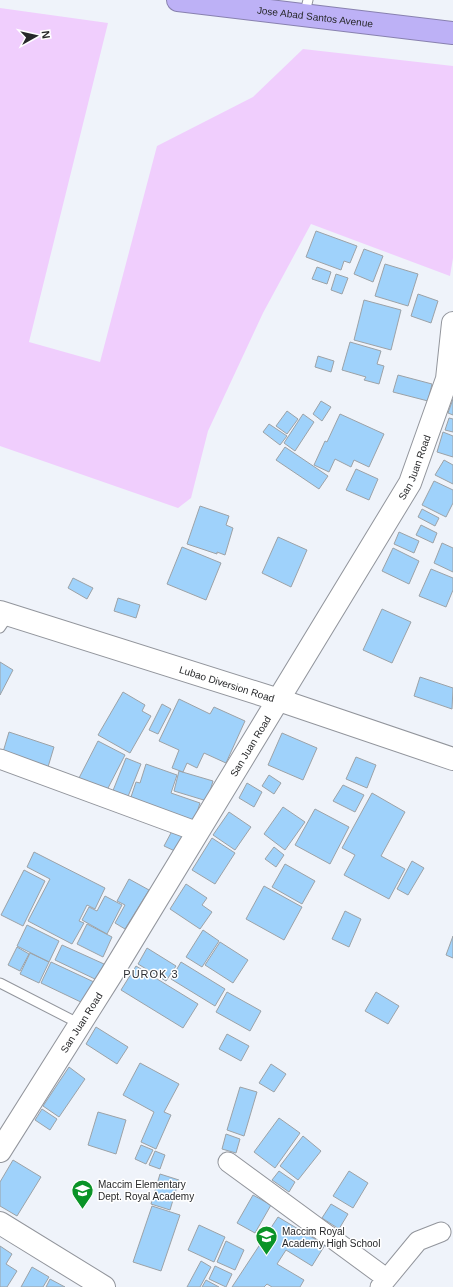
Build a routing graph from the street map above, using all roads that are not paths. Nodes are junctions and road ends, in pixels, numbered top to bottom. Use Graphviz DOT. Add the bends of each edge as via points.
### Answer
graph roads {
  1 [pos="178,0"];
  2 [pos="221,3"];
  3 [pos="306,8"];
  4 [pos="453,33"];
  5 [pos="453,323"];
  6 [pos="3,619"];
  7 [pos="279,700"];
  8 [pos="0,759"];
  9 [pos="453,759"];
  10 [pos="198,832"];
  11 [pos="0,982"];
  12 [pos="80,1024"];
  13 [pos="0,1151"];
  14 [pos="228,1162"];
  15 [pos="0,1223"];
  16 [pos="441,1232"];
  17 [pos="383,1282"];
  18 [pos="104,1287"];
  1 -- 2 [label="highway, Jose Abad Santos Avenue"];
  2 -- 3 [label="highway, Jose Abad Santos Avenue"];
  3 -- 4 [label="highway, Jose Abad Santos Avenue"];
  5 -- 7 [label="street, San Juan Road" via="447,379 410,483"];
  6 -- 7 [label="street, Lubao Diversion Road"];
  7 -- 9 [label="street, Lubao Diversion Road"];
  7 -- 10 [label="street, San Juan Road"];
  8 -- 10 [label="street"];
  10 -- 12 [label="street, San Juan Road"];
  11 -- 12 [label="lane"];
  12 -- 13 [label="street, San Juan Road"];
  14 -- 17 [label="street"];
  15 -- 18 [label="street"];
  16 -- 17 [label="street" via="418,1241"];
}
